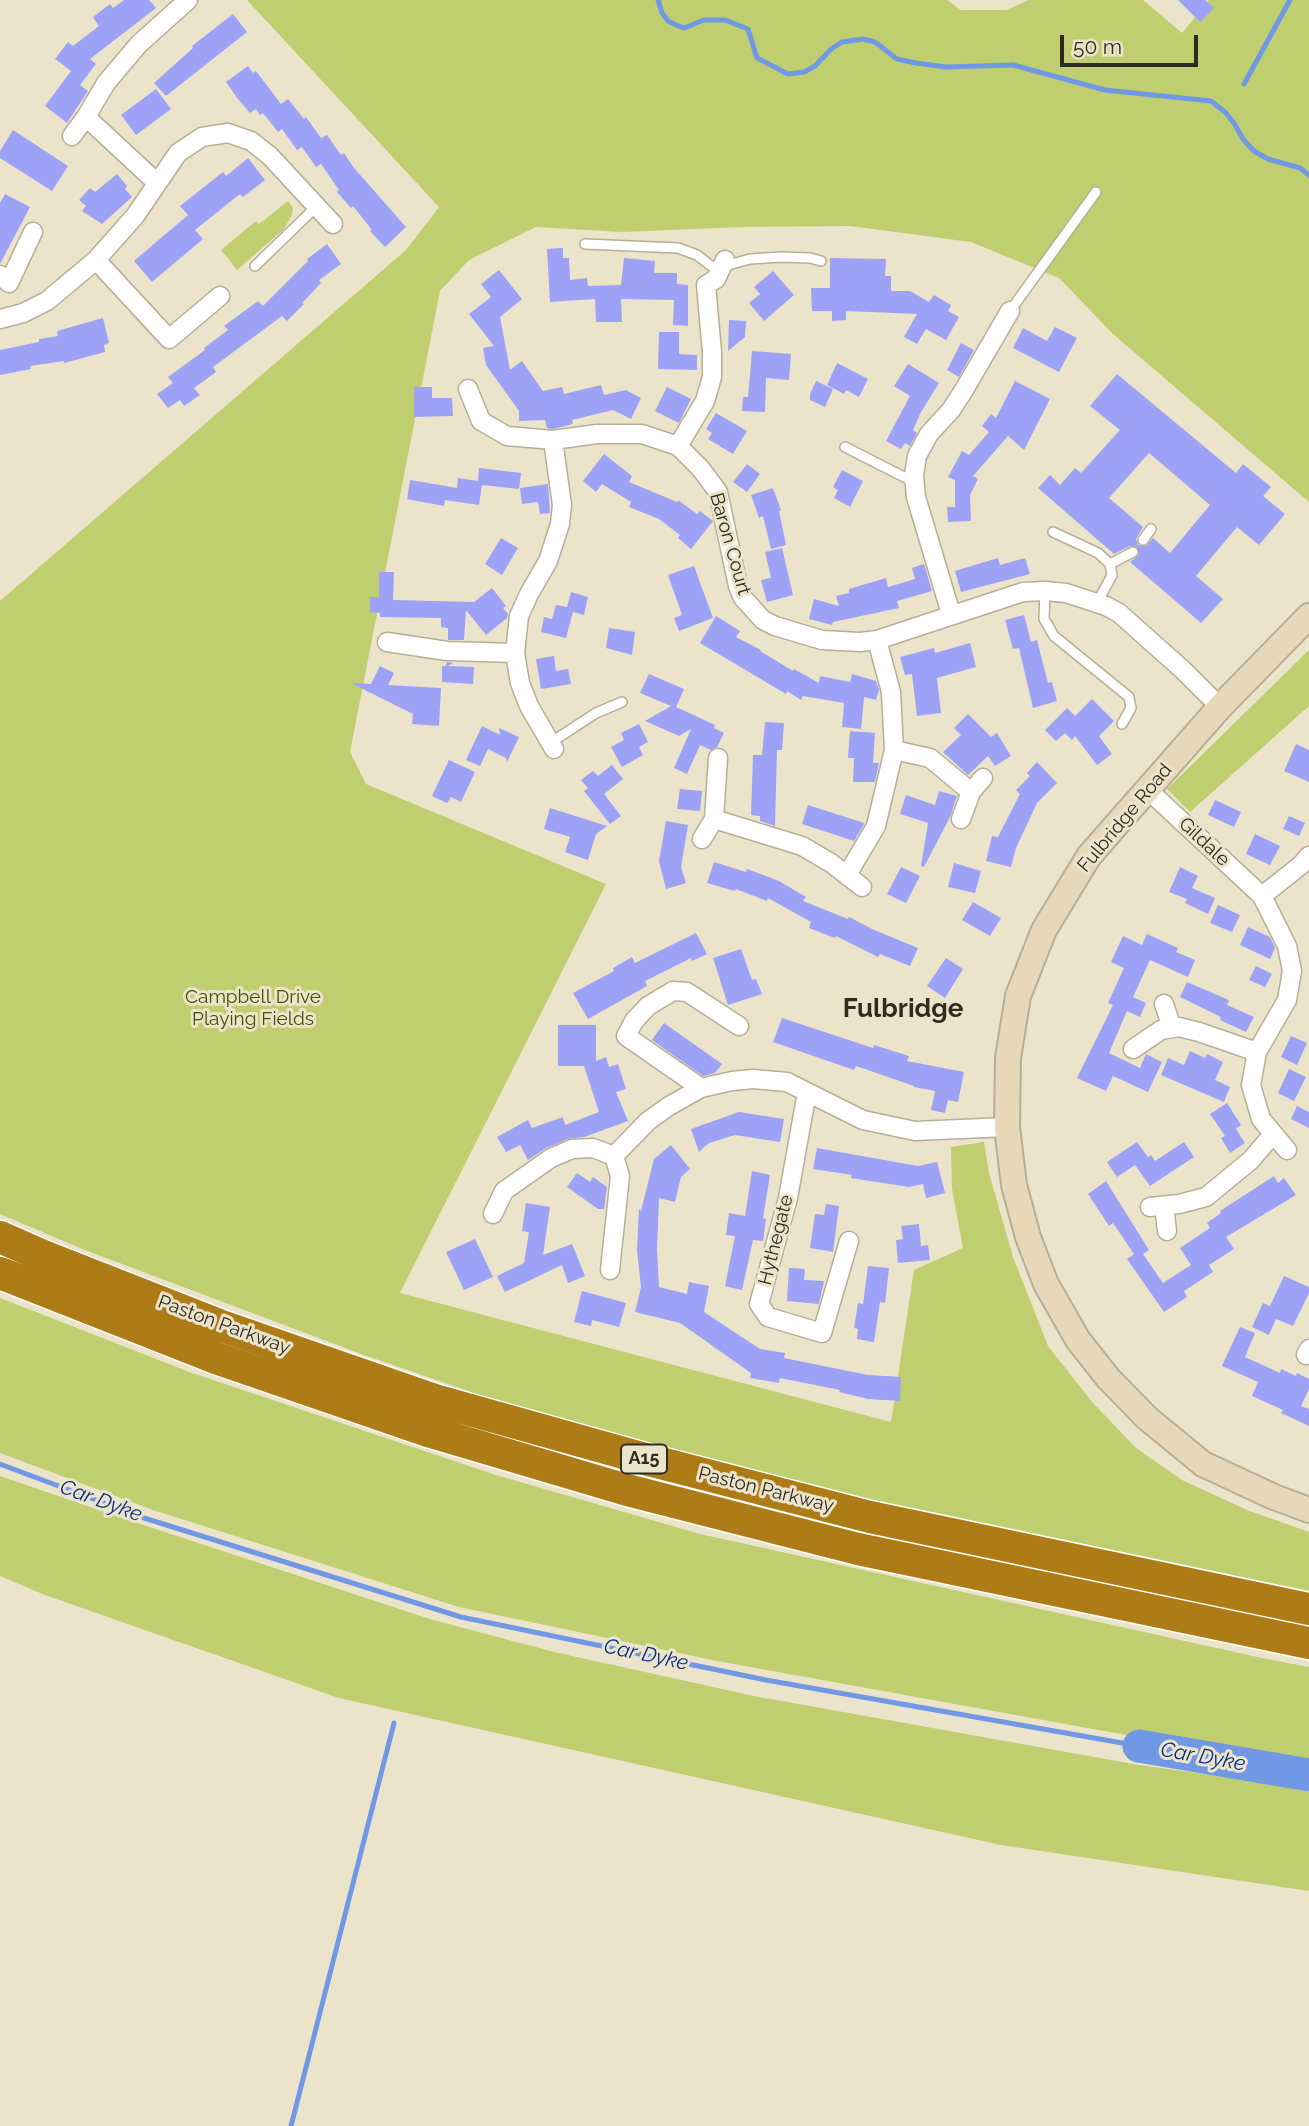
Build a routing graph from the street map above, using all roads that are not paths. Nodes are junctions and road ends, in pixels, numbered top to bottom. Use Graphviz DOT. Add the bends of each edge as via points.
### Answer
graph roads {
  1 [pos="188,0"];
  2 [pos="86,117"];
  3 [pos="72,136"];
  4 [pos="156,183"];
  5 [pos="1096,192"];
  6 [pos="317,206"];
  7 [pos="333,224"];
  8 [pos="33,232"];
  9 [pos="585,244"];
  10 [pos="96,260"];
  11 [pos="821,261"];
  12 [pos="255,266"];
  13 [pos="722,266"];
  14 [pos="5,279"];
  15 [pos="220,296"];
  16 [pos="1010,311"];
  17 [pos="23,313"];
  18 [pos="0,319"];
  19 [pos="468,389"];
  20 [pos="553,440"];
  21 [pos="678,446"];
  22 [pos="845,447"];
  23 [pos="914,482"];
  24 [pos="1151,529"];
  25 [pos="1053,532"];
  26 [pos="1143,540"];
  27 [pos="1133,552"];
  28 [pos="1110,564"];
  29 [pos="1045,591"];
  30 [pos="1097,603"];
  31 [pos="951,614"];
  32 [pos="1309,616"];
  33 [pos="877,640"];
  34 [pos="387,642"];
  35 [pos="515,653"];
  36 [pos="622,702"];
  37 [pos="1220,707"];
  38 [pos="1122,723"];
  39 [pos="552,746"];
  40 [pos="894,750"];
  41 [pos="718,758"];
  42 [pos="1147,789"];
  43 [pos="714,819"];
  44 [pos="961,819"];
  45 [pos="702,839"];
  46 [pos="1309,856"];
  47 [pos="847,875"];
  48 [pos="862,887"];
  49 [pos="1262,896"];
  50 [pos="1300,972"];
  51 [pos="1164,1004"];
  52 [pos="739,1026"];
  53 [pos="1172,1028"];
  54 [pos="1133,1049"];
  55 [pos="1257,1052"];
  56 [pos="701,1088"];
  57 [pos="807,1092"];
  58 [pos="1007,1127"];
  59 [pos="1273,1134"];
  60 [pos="1287,1150"];
  61 [pos="614,1156"];
  62 [pos="493,1214"];
  63 [pos="1167,1231"];
  64 [pos="0,1237"];
  65 [pos="849,1241"];
  66 [pos="610,1270"];
  67 [pos="0,1273"];
  68 [pos="1309,1510"];
  69 [pos="1309,1609"];
  70 [pos="1309,1643"];
  1 -- 2 [label="street" via="139,44 106,83"];
  2 -- 3 [label="street"];
  2 -- 4 [label="street"];
  4 -- 6 [label="street" via="178,153 202,137 229,133 251,141 270,156"];
  4 -- 10 [label="street" via="135,216"];
  5 -- 16 [label="lane"];
  6 -- 7 [label="street"];
  6 -- 12 [label="lane"];
  8 -- 14 [label="street"];
  9 -- 13 [label="lane" via="678,248"];
  10 -- 15 [label="street" via="169,339"];
  10 -- 17 [label="street" via="47,301"];
  11 -- 13 [label="lane" via="781,257"];
  13 -- 21 [label="street" via="716,279 706,285 712,377 705,401"];
  14 -- 17 [label="street"];
  16 -- 23 [label="street" via="951,410 929,434 917,456"];
  17 -- 18 [label="street"];
  19 -- 20 [label="street, Baron Court" via="481,421 507,436"];
  20 -- 21 [label="street, Baron Court" via="597,433 642,433"];
  20 -- 35 [label="street" via="561,524 548,561 519,616"];
  21 -- 33 [label="street, Baron Court" via="718,492 738,586 752,610 763,620 804,636 846,643"];
  22 -- 23 [label="lane"];
  23 -- 31 [label="street"];
  24 -- 26 [label="lane"];
  25 -- 28 [label="lane" via="1098,553"];
  27 -- 28 [label="lane"];
  28 -- 30 [label="lane" via="1112,575"];
  29 -- 30 [label="street, Baron Court"];
  29 -- 31 [label="street, Baron Court" via="1023,592"];
  29 -- 38 [label="lane" via="1044,619 1054,636 1129,697 1131,708"];
  30 -- 37 [label="street, Baron Court" via="1131,622"];
  31 -- 33 [label="street, Baron Court"];
  32 -- 37 [label="street, Fulbridge Road"];
  33 -- 40 [label="street" via="891,692"];
  34 -- 35 [label="street" via="447,651"];
  35 -- 39 [label="street" via="520,683"];
  36 -- 39 [label="lane" via="596,713"];
  37 -- 42 [label="street, Fulbridge Road"];
  40 -- 44 [label="street" via="930,758 977,785"];
  40 -- 47 [label="street" via="876,825"];
  41 -- 43 [label="street"];
  42 -- 49 [label="street, Gildale"];
  42 -- 58 [label="street, Fulbridge Road" via="1089,856 1044,930 1018,996 1009,1058"];
  43 -- 45 [label="street"];
  43 -- 47 [label="street" via="802,846"];
  46 -- 49 [label="street"];
  47 -- 48 [label="street"];
  49 -- 50 [label="street, Gildale"];
  50 -- 55 [label="street, Gildale"];
  51 -- 53 [label="street"];
  52 -- 56 [label="street" via="687,992 673,990 634,1021 626,1036"];
  53 -- 54 [label="street"];
  53 -- 55 [label="street"];
  55 -- 59 [label="street, Gildale" via="1251,1085 1261,1119"];
  56 -- 57 [label="street" via="753,1079 787,1082"];
  56 -- 61 [label="street" via="648,1121"];
  57 -- 58 [label="street" via="863,1120 915,1130"];
  57 -- 65 [label="street, Hythegate" via="788,1198 759,1304 768,1317 822,1333"];
  58 -- 68 [label="street, Fulbridge Road" via="1014,1185 1028,1237 1046,1284 1078,1340 1147,1418 1203,1464"];
  59 -- 60 [label="street, Gildale"];
  59 -- 63 [label="street" via="1251,1160 1206,1197 1157,1206"];
  61 -- 62 [label="street" via="593,1148 572,1149 551,1158 504,1191"];
  61 -- 66 [label="street" via="620,1176"];
  64 -- 69 [label="highway, Paston Parkway / A15" via="219,1325 438,1401 645,1460 870,1517"];
  67 -- 70 [label="highway, Paston Parkway / A15" via="317,1393 627,1490 858,1549"];
}
